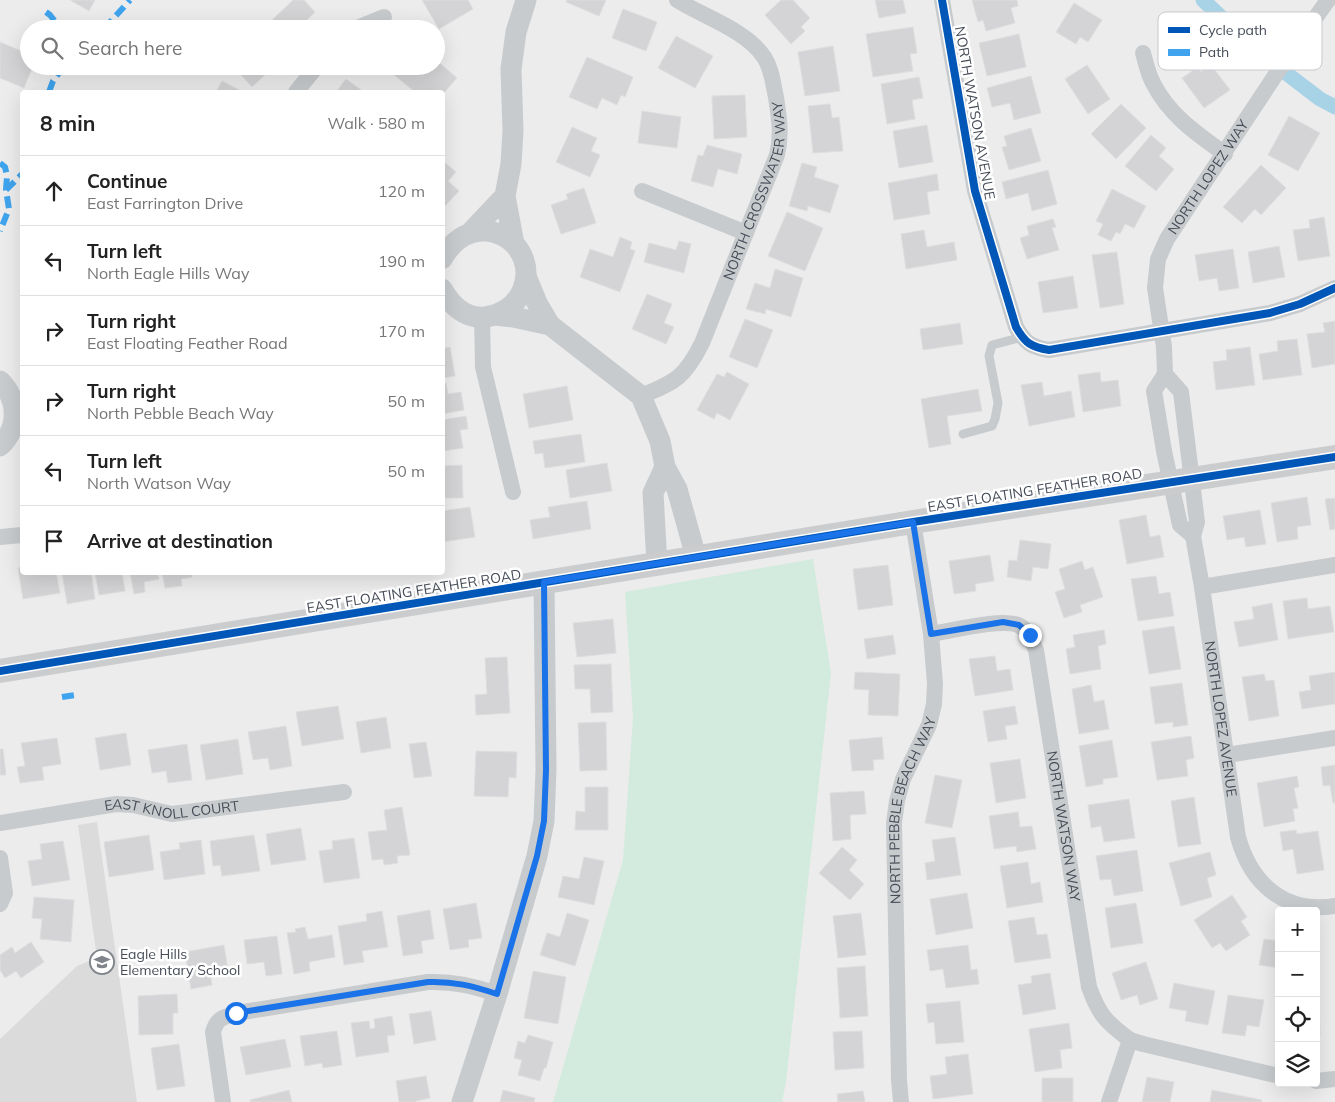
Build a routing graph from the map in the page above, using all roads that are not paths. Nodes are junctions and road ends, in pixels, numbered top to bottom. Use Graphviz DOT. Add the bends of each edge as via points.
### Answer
graph roads {
  1 [pos="526,0"];
  2 [pos="677,0"];
  3 [pos="942,0"];
  4 [pos="1328,0"];
  5 [pos="1320,12"];
  6 [pos="384,17"];
  7 [pos="377,20"];
  8 [pos="1143,53"];
  9 [pos="1279,70"];
  10 [pos="310,75"];
  11 [pos="298,90"];
  12 [pos="1225,154"];
  13 [pos="642,191"];
  14 [pos="505,196"];
  15 [pos="471,232"];
  16 [pos="746,233"];
  17 [pos="514,244"];
  18 [pos="445,250"];
  19 [pos="526,276"];
  20 [pos="1335,288"];
  21 [pos="445,294"];
  22 [pos="452,311"];
  23 [pos="488,316"];
  24 [pos="550,325"];
  25 [pos="1162,332"];
  26 [pos="1024,340"];
  27 [pos="1164,374"];
  28 [pos="1,382"];
  29 [pos="20,391"];
  30 [pos="641,396"];
  31 [pos="11,434"];
  32 [pos="964,434"];
  33 [pos="1335,457"];
  34 [pos="665,467"];
  35 [pos="1181,480"];
  36 [pos="513,492"];
  37 [pos="913,522"];
  38 [pos="20,535"];
  39 [pos="0,537"];
  40 [pos="696,557"];
  41 [pos="657,564"];
  42 [pos="1335,565"];
  43 [pos="544,582"];
  44 [pos="1202,587"];
  45 [pos="931,634"];
  46 [pos="1,668"];
  47 [pos="1335,738"];
  48 [pos="1227,755"];
  49 [pos="344,792"];
  50 [pos="0,823"];
  51 [pos="0,858"];
  52 [pos="0,904"];
  53 [pos="1335,906"];
  54 [pos="497,994"];
  55 [pos="1130,1040"];
  56 [pos="1275,1075"];
  57 [pos="1335,1079"];
  58 [pos="1320,1080"];
  59 [pos="222,1102"];
  60 [pos="462,1102"];
  61 [pos="901,1102"];
  62 [pos="1109,1102"];
  1 -- 14 [label="street" via="516,32 511,69 513,131"];
  2 -- 16 [label="street, NORTH CROSSWATER WAY" via="740,34 764,57 771,72 781,138 778,155"];
  3 -- 26 [label="street, NORTH WATSON AVENUE" via="974,191 1016,328"];
  4 -- 5 [label="street, NORTH LOPEZ WAY"];
  6 -- 7 [label="street"];
  8 -- 12 [label="street" via="1153,82 1169,108 1189,129"];
  9 -- 12 [label="street, NORTH LOPEZ WAY"];
  10 -- 11 [label="street"];
  12 -- 25 [label="street, NORTH LOPEZ WAY" via="1158,259 1155,288"];
  13 -- 16 [label="street"];
  14 -- 15 [label="street"];
  14 -- 17 [label="street"];
  15 -- 17 [label="street" via="494,232"];
  15 -- 18 [label="street"];
  16 -- 30 [label="street, NORTH CROSSWATER WAY" via="695,358 673,383"];
  17 -- 19 [label="street" via="523,259"];
  19 -- 23 [label="street" via="517,300 507,310"];
  19 -- 24 [label="street"];
  20 -- 25 [label="street" via="1270,314"];
  21 -- 22 [label="street"];
  22 -- 23 [label="street"];
  23 -- 24 [label="street" via="513,317"];
  23 -- 36 [label="street" via="482,367"];
  24 -- 30 [label="street"];
  25 -- 26 [label="street" via="1049,350 1036,348"];
  25 -- 27 [label="street, NORTH LOPEZ WAY"];
  26 -- 32 [label="lane" via="992,345 989,356 998,403 995,419 992,426"];
  27 -- 35 [label="street, NORTH LOPEZ WAY" via="1154,391"];
  27 -- 35 [label="street" via="1181,392"];
  28 -- 29 [label="street"];
  28 -- 31 [label="street" via="8,390 14,407"];
  30 -- 34 [label="street" via="660,441"];
  33 -- 35 [label="main road, EAST FLOATING FEATHER ROAD"];
  34 -- 40 [label="street" via="676,489"];
  34 -- 41 [label="street" via="653,493"];
  35 -- 37 [label="main road, EAST FLOATING FEATHER ROAD"];
  35 -- 44 [label="street, NORTH LOPEZ AVENUE" via="1197,522 1193,536"];
  37 -- 40 [label="main road, EAST FLOATING FEATHER ROAD"];
  37 -- 45 [label="street, NORTH PEBBLE BEACH WAY"];
  38 -- 39 [label="street"];
  40 -- 41 [label="main road, EAST FLOATING FEATHER ROAD"];
  41 -- 43 [label="main road, EAST FLOATING FEATHER ROAD"];
  42 -- 44 [label="street"];
  43 -- 46 [label="main road, EAST FLOATING FEATHER ROAD"];
  43 -- 54 [label="street" via="544,821"];
  44 -- 48 [label="street, NORTH LOPEZ AVENUE"];
  45 -- 55 [label="street, NORTH WATSON WAY" via="1003,622 1019,625 1030,635 1036,650 1089,987 1096,1007 1109,1025"];
  45 -- 61 [label="street, NORTH PEBBLE BEACH WAY" via="934,704 929,724 904,778 894,823"];
  47 -- 48 [label="street"];
  48 -- 53 [label="street, NORTH LOPEZ AVENUE" via="1238,837 1250,868 1260,882 1288,901 1321,908"];
  49 -- 50 [label="street, EAST KNOLL COURT" via="172,814 116,804"];
  51 -- 52 [label="street" via="5,893"];
  54 -- 59 [label="street" via="472,985 428,982 224,1017 216,1023 213,1032"];
  54 -- 60 [label="street"];
  55 -- 56 [label="street"];
  55 -- 62 [label="street"];
  57 -- 58 [label="street"];
}
